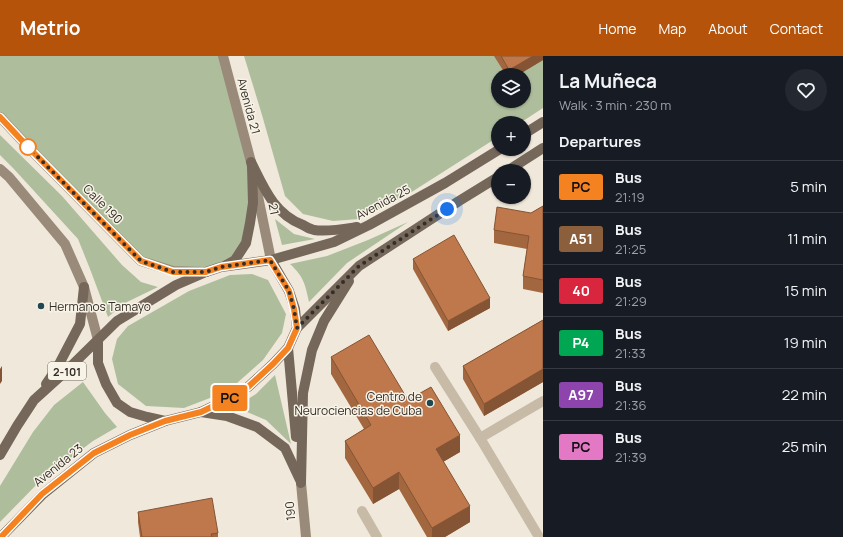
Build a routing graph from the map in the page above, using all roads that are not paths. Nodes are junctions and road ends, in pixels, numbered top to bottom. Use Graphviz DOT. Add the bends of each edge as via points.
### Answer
graph roads {
  1 [pos="222,56"];
  2 [pos="0,117"];
  3 [pos="543,122"];
  4 [pos="531,130"];
  5 [pos="543,148"];
  6 [pos="491,155"];
  7 [pos="252,162"];
  8 [pos="518,164"];
  9 [pos="0,168"];
  10 [pos="491,180"];
  11 [pos="369,225"];
  12 [pos="270,260"];
  13 [pos="359,266"];
  14 [pos="221,267"];
  15 [pos="206,272"];
  16 [pos="84,287"];
  17 [pos="297,328"];
  18 [pos="98,340"];
  19 [pos="288,348"];
  20 [pos="435,367"];
  21 [pos="34,400"];
  22 [pos="543,401"];
  23 [pos="201,412"];
  24 [pos="165,421"];
  25 [pos="480,438"];
  26 [pos="0,455"];
  27 [pos="301,483"];
  28 [pos="362,511"];
  29 [pos="1,537"];
  30 [pos="306,537"];
  31 [pos="377,537"];
  32 [pos="539,537"];
  1 -- 7 [label="main road, Avenida 21"];
  2 -- 15 [label="main road, Calle 190" via="141,261 173,272"];
  3 -- 4 [label="main road"];
  5 -- 8 [label="main road"];
  6 -- 11 [label="main road, Avenida 25"];
  7 -- 11 [label="main road" via="274,204 286,216 300,224 314,230 329,231"];
  7 -- 12 [label="main road, 21"];
  7 -- 14 [label="main road" via="253,203 246,243 235,260"];
  9 -- 16 [label="main road" via="65,244"];
  10 -- 13 [label="main road"];
  11 -- 12 [label="main road, Avenida 25" via="334,242"];
  12 -- 14 [label="main road, Avenida 25"];
  12 -- 17 [label="main road" via="289,291"];
  13 -- 17 [label="main road"];
  13 -- 27 [label="main road" via="324,321 312,350 302,393"];
  14 -- 15 [label="main road"];
  15 -- 18 [label="main road" via="176,285 117,321"];
  16 -- 18 [label="main road"];
  16 -- 21 [label="main road" via="80,324 58,368"];
  17 -- 19 [label="main road"];
  18 -- 21 [label="main road, 2-101"];
  18 -- 24 [label="main road" via="98,363 117,403 130,412"];
  19 -- 23 [label="main road" via="248,387"];
  19 -- 27 [label="main road"];
  20 -- 25 [label="lane"];
  21 -- 26 [label="main road, 2-101"];
  22 -- 25 [label="lane"];
  23 -- 24 [label="main road, Avenida 23"];
  23 -- 27 [label="main road" via="227,416 257,427 285,448"];
  24 -- 29 [label="main road, Avenida 23" via="94,453 42,494"];
  25 -- 32 [label="lane"];
  27 -- 30 [label="main road, 190"];
  28 -- 31 [label="lane"];
}
